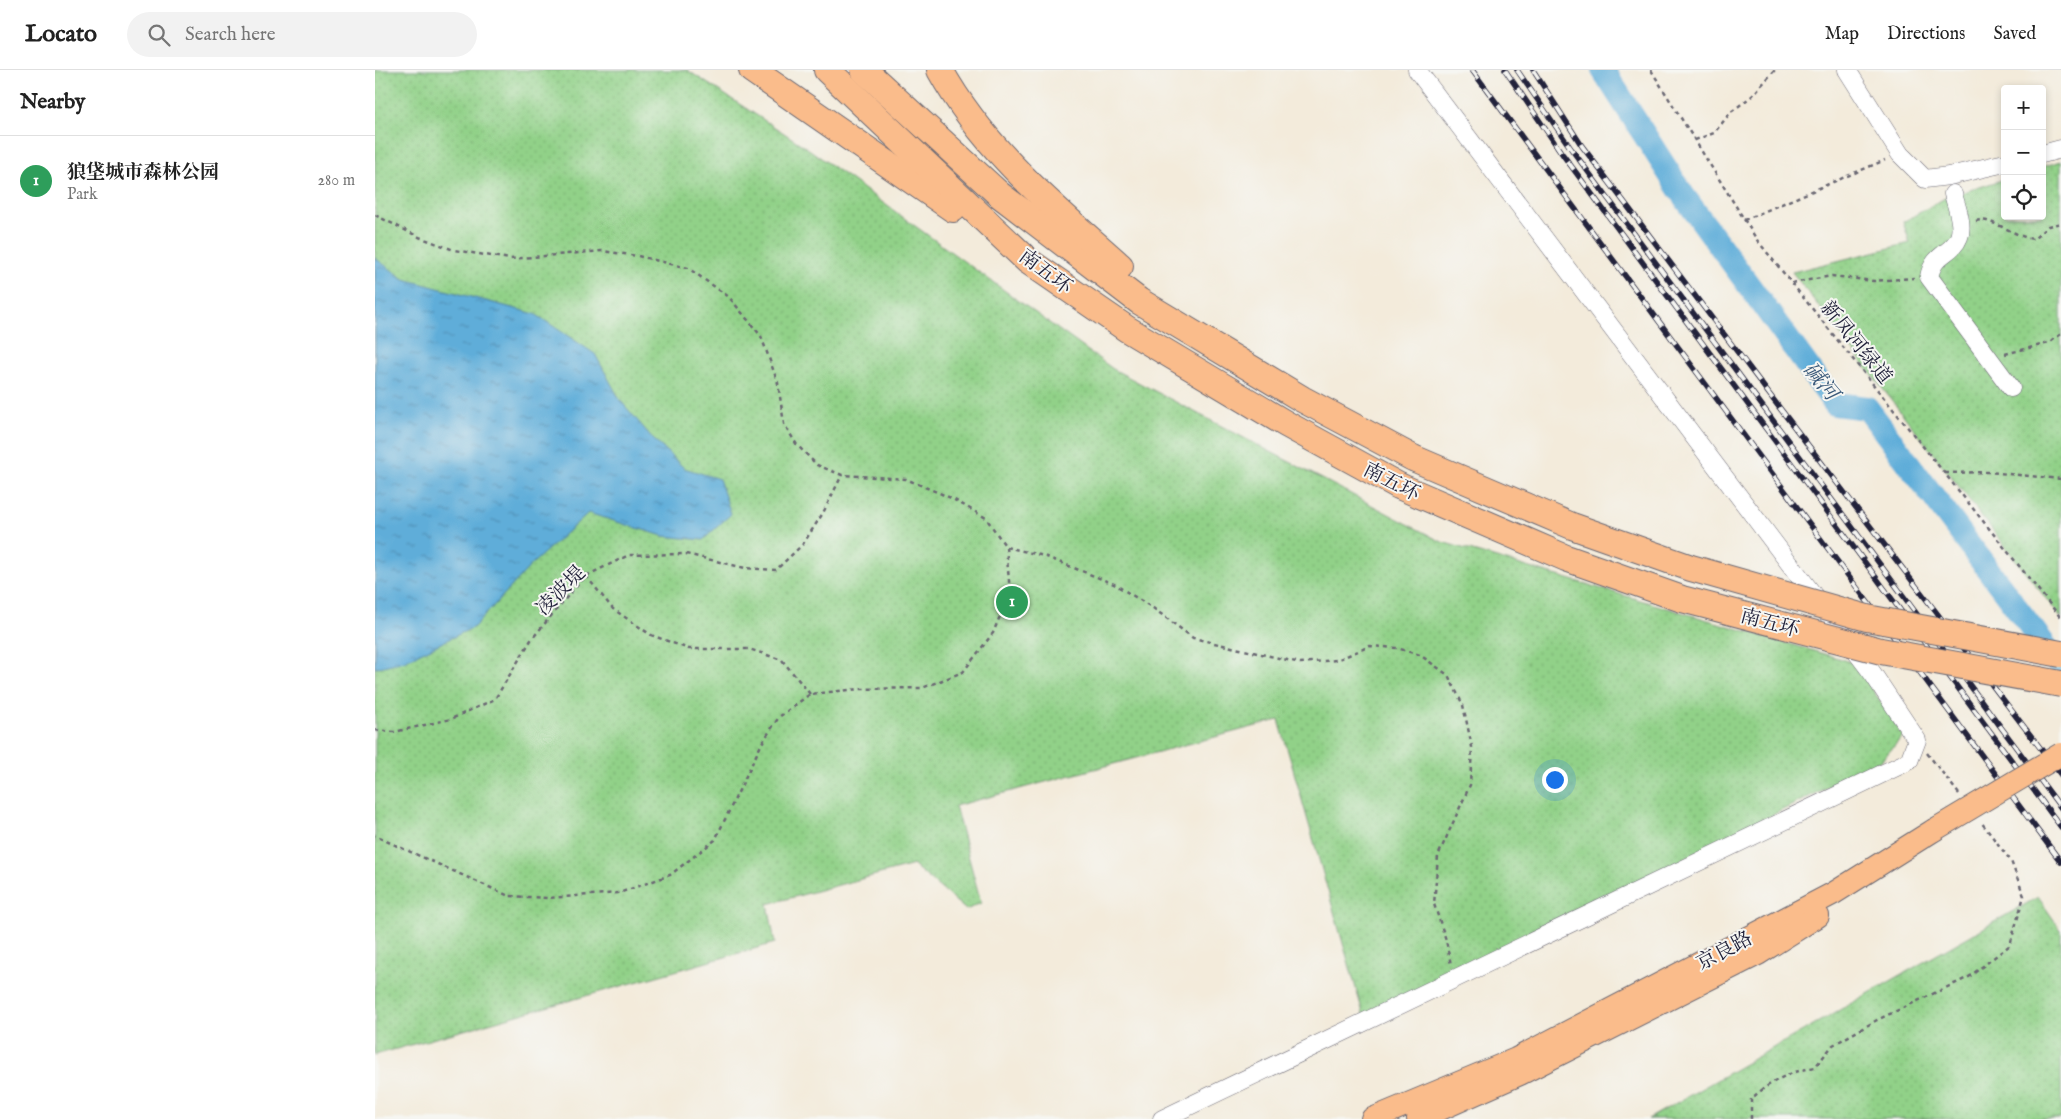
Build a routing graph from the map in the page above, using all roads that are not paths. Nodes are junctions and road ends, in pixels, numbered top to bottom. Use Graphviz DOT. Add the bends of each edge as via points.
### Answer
graph roads {
  1 [pos="752,70"];
  2 [pos="827,70"];
  3 [pos="864,70"];
  4 [pos="940,70"];
  5 [pos="1417,70"];
  6 [pos="1847,70"];
  7 [pos="2061,149"];
  8 [pos="2046,153"];
  9 [pos="2001,164"];
  10 [pos="1953,194"];
  11 [pos="1028,261"];
  12 [pos="1194,334"];
  13 [pos="2011,388"];
  14 [pos="2061,654"];
  15 [pos="2061,684"];
  16 [pos="2061,754"];
  17 [pos="2061,769"];
  18 [pos="1938,834"];
  19 [pos="1162,1119"];
  20 [pos="1372,1119"];
  21 [pos="1418,1119"];
  1 -- 11 [label="highway"];
  2 -- 11 [label="highway, 南五环"];
  3 -- 12 [label="highway, 南五环" via="1000,194 1139,300"];
  4 -- 12 [label="highway" via="957,100 1017,174"];
  5 -- 19 [label="street" via="1873,674 1917,740 1909,761"];
  6 -- 9 [label="street" via="1900,154 1925,179"];
  7 -- 8 [label="street"];
  10 -- 13 [label="street" via="1961,228 1959,238 1931,263 1929,277"];
  11 -- 15 [label="highway, 南五环, bridge" via="1127,329 1286,424 1399,486 1566,558 1681,599 1881,652"];
  12 -- 14 [label="highway, 南五环, bridge" via="1302,399 1413,458 1572,526 1691,568 1867,618"];
  16 -- 18 [label="main road, 京良路, bridge"];
  17 -- 18 [label="main road, 京良路"];
  18 -- 20 [label="main road, 京良路" via="1834,893 1516,1059"];
  18 -- 21 [label="main road, 京良路" via="1758,954 1520,1074"];
}
